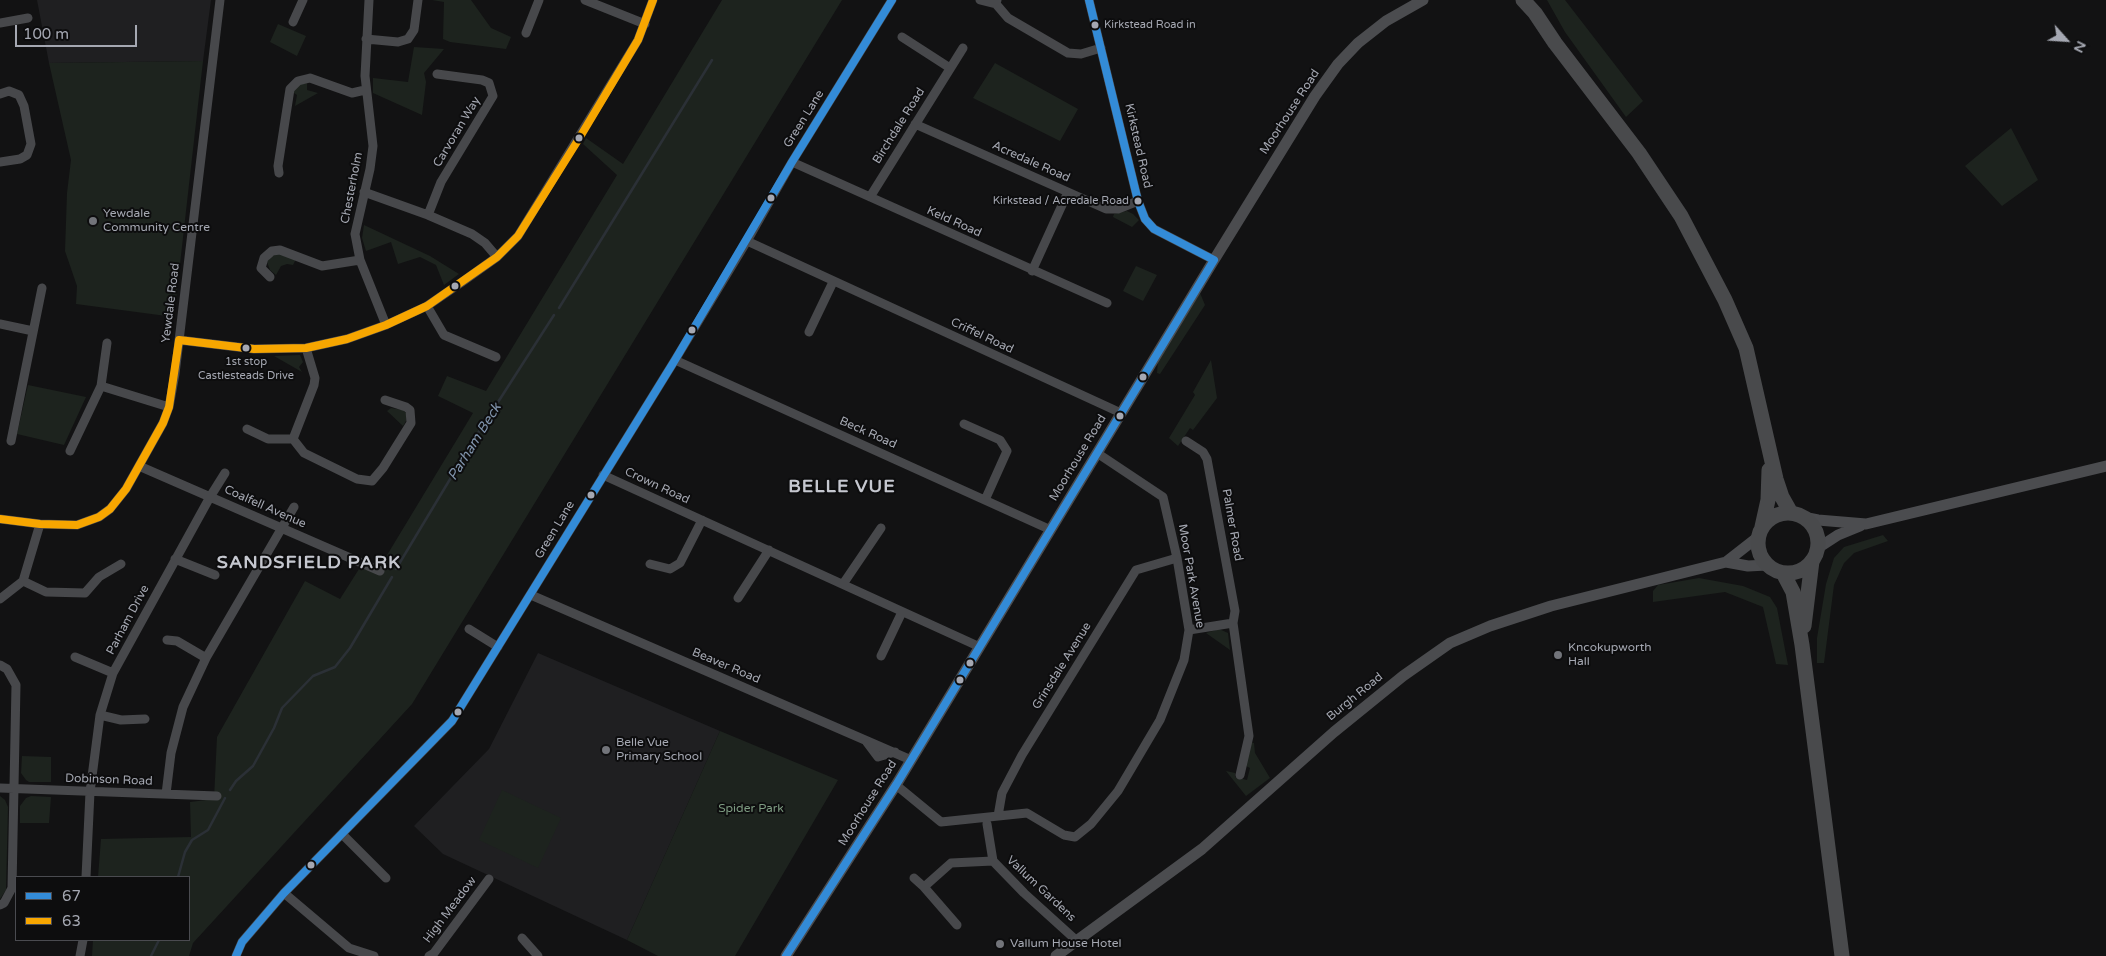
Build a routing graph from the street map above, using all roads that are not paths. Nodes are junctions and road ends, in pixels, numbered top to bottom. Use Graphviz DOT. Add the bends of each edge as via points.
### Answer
graph roads {
  1 [pos="220,0"];
  2 [pos="303,0"];
  3 [pos="369,0"];
  4 [pos="418,0"];
  5 [pos="539,0"];
  6 [pos="585,0"];
  7 [pos="653,0"];
  8 [pos="892,0"];
  9 [pos="980,0"];
  10 [pos="1089,0"];
  11 [pos="1422,0"];
  12 [pos="1523,0"];
  13 [pos="996,2"];
  14 [pos="1534,6"];
  15 [pos="28,18"];
  16 [pos="293,22"];
  17 [pos="0,23"];
  18 [pos="645,24"];
  19 [pos="526,33"];
  20 [pos="902,37"];
  21 [pos="366,39"];
  22 [pos="963,48"];
  23 [pos="1101,48"];
  24 [pos="950,68"];
  25 [pos="437,74"];
  26 [pos="365,90"];
  27 [pos="0,94"];
  28 [pos="915,124"];
  29 [pos="0,162"];
  30 [pos="792,162"];
  31 [pos="279,173"];
  32 [pos="364,192"];
  33 [pos="1068,192"];
  34 [pos="870,197"];
  35 [pos="1138,201"];
  36 [pos="428,215"];
  37 [pos="747,241"];
  38 [pos="497,257"];
  39 [pos="360,260"];
  40 [pos="1214,260"];
  41 [pos="1032,271"];
  42 [pos="270,277"];
  43 [pos="833,282"];
  44 [pos="42,288"];
  45 [pos="1106,303"];
  46 [pos="427,306"];
  47 [pos="0,324"];
  48 [pos="386,325"];
  49 [pos="33,331"];
  50 [pos="809,332"];
  51 [pos="179,340"];
  52 [pos="107,343"];
  53 [pos="306,348"];
  54 [pos="496,357"];
  55 [pos="675,360"];
  56 [pos="100,386"];
  57 [pos="385,400"];
  58 [pos="169,407"];
  59 [pos="1121,413"];
  60 [pos="964,424"];
  61 [pos="247,429"];
  62 [pos="293,439"];
  63 [pos="11,441"];
  64 [pos="1186,441"];
  65 [pos="70,451"];
  66 [pos="1097,453"];
  67 [pos="1769,454"];
  68 [pos="139,466"];
  69 [pos="2106,466"];
  70 [pos="225,472"];
  71 [pos="603,475"];
  72 [pos="210,497"];
  73 [pos="985,500"];
  74 [pos="294,507"];
  75 [pos="1797,515"];
  76 [pos="0,519"];
  77 [pos="702,520"];
  78 [pos="40,524"];
  79 [pos="1864,524"];
  80 [pos="280,528"];
  81 [pos="881,528"];
  82 [pos="1051,530"];
  83 [pos="1760,532"];
  84 [pos="769,550"];
  85 [pos="1815,555"];
  86 [pos="1177,558"];
  87 [pos="175,559"];
  88 [pos="1726,562"];
  89 [pos="121,564"];
  90 [pos="650,564"];
  91 [pos="1767,565"];
  92 [pos="380,571"];
  93 [pos="1783,573"];
  94 [pos="216,575"];
  95 [pos="23,581"];
  96 [pos="843,584"];
  97 [pos="531,594"];
  98 [pos="738,598"];
  99 [pos="0,599"];
  100 [pos="902,612"];
  101 [pos="1233,624"];
  102 [pos="469,629"];
  103 [pos="1189,630"];
  104 [pos="167,640"];
  105 [pos="1802,645"];
  106 [pos="498,647"];
  107 [pos="980,647"];
  108 [pos="75,656"];
  109 [pos="881,656"];
  110 [pos="206,658"];
  111 [pos="0,665"];
  112 [pos="114,673"];
  113 [pos="100,715"];
  114 [pos="145,719"];
  115 [pos="911,760"];
  116 [pos="1240,775"];
  117 [pos="896,785"];
  118 [pos="0,788"];
  119 [pos="14,789"];
  120 [pos="90,792"];
  121 [pos="166,794"];
  122 [pos="217,796"];
  123 [pos="998,816"];
  124 [pos="987,824"];
  125 [pos="342,834"];
  126 [pos="993,861"];
  127 [pos="86,876"];
  128 [pos="386,878"];
  129 [pos="914,878"];
  130 [pos="489,879"];
  131 [pos="924,887"];
  132 [pos="284,893"];
  133 [pos="0,905"];
  134 [pos="957,925"];
  135 [pos="522,938"];
  136 [pos="1077,940"];
  137 [pos="83,941"];
  138 [pos="534,955"];
  139 [pos="80,956"];
  140 [pos="236,956"];
  141 [pos="374,956"];
  142 [pos="429,956"];
  143 [pos="786,956"];
  144 [pos="1056,956"];
  145 [pos="1842,956"];
  1 -- 51 [label="street, Yewdale Road"];
  2 -- 16 [label="street"];
  3 -- 21 [label="street, Chesterholm"];
  4 -- 21 [label="street" via="414,30 408,39 398,42"];
  5 -- 19 [label="street"];
  6 -- 18 [label="street"];
  7 -- 18 [label="street"];
  8 -- 30 [label="street, Green Lane"];
  9 -- 13 [label="street"];
  10 -- 23 [label="street, Kirkstead Road"];
  11 -- 40 [label="street, Moorhouse Road" via="1386,21 1338,64"];
  12 -- 14 [label="highway"];
  13 -- 23 [label="street" via="1008,18 1068,53 1081,54"];
  14 -- 67 [label="highway" via="1555,43 1639,153 1681,216 1746,348"];
  15 -- 17 [label="street"];
  18 -- 38 [label="street" via="631,54 540,202 518,236"];
  20 -- 24 [label="street"];
  21 -- 26 [label="street, Chesterholm"];
  22 -- 24 [label="street, Birchdale Road"];
  23 -- 35 [label="street, Kirkstead Road"];
  24 -- 28 [label="street, Birchdale Road"];
  25 -- 36 [label="street, Carvoran Way" via="482,80 489,83 493,96 441,182"];
  26 -- 31 [label="street" via="352,93 310,78 298,81 290,89"];
  26 -- 32 [label="street, Chesterholm" via="373,146"];
  27 -- 29 [label="street" via="10,91 19,95 31,144 27,155"];
  28 -- 33 [label="street, Acredale Road"];
  28 -- 34 [label="street, Birchdale Road"];
  30 -- 34 [label="street, Keld Road"];
  30 -- 37 [label="street, Green Lane"];
  32 -- 36 [label="street"];
  32 -- 39 [label="street, Chesterholm" via="356,234"];
  33 -- 35 [label="street, Acredale Road" via="1106,209 1118,209"];
  33 -- 41 [label="street"];
  34 -- 41 [label="street, Keld Road"];
  35 -- 40 [label="street, Kirkstead Road" via="1145,219 1154,229"];
  36 -- 38 [label="street" via="472,234"];
  37 -- 43 [label="street, Criffel Road"];
  37 -- 55 [label="street, Green Lane"];
  38 -- 46 [label="street"];
  39 -- 42 [label="street" via="322,266 280,250 264,258 261,268"];
  39 -- 48 [label="street, Chesterholm"];
  40 -- 59 [label="street, Moorhouse Road"];
  41 -- 45 [label="street, Keld Road"];
  43 -- 50 [label="street"];
  43 -- 59 [label="street, Criffel Road"];
  44 -- 49 [label="street"];
  46 -- 48 [label="street"];
  46 -- 54 [label="street" via="444,335"];
  47 -- 49 [label="street"];
  48 -- 53 [label="street" via="347,339"];
  49 -- 63 [label="street"];
  51 -- 53 [label="street" via="254,349"];
  51 -- 58 [label="street, Yewdale Road"];
  52 -- 56 [label="street"];
  53 -- 62 [label="street" via="315,378"];
  55 -- 71 [label="street, Green Lane"];
  55 -- 73 [label="street, Beck Road"];
  56 -- 58 [label="street"];
  56 -- 65 [label="street"];
  57 -- 62 [label="street" via="410,410 411,423 384,468 372,481 357,479 317,460 304,453"];
  58 -- 68 [label="street, Yewdale Road"];
  59 -- 66 [label="street, Moorhouse Road"];
  60 -- 73 [label="street" via="1000,440 1007,451"];
  61 -- 62 [label="street" via="268,439"];
  64 -- 101 [label="street, Palmer Road" via="1204,452 1207,459 1235,611"];
  66 -- 82 [label="street, Moorhouse Road"];
  66 -- 86 [label="street, Moor Park Avenue" via="1163,497"];
  67 -- 75 [label="highway" via="1782,497"];
  67 -- 83 [label="highway" via="1768,500"];
  68 -- 72 [label="street, Coalfell Avenue"];
  68 -- 78 [label="street, Yewdale Road" via="118,501 99,517 77,525"];
  69 -- 79 [label="street"];
  70 -- 72 [label="street, Parham Drive"];
  71 -- 77 [label="street, Crown Road"];
  71 -- 97 [label="street, Green Lane"];
  72 -- 80 [label="street, Coalfell Avenue"];
  72 -- 87 [label="street, Parham Drive"];
  73 -- 82 [label="street, Beck Road"];
  74 -- 80 [label="street"];
  75 -- 79 [label="street"];
  75 -- 83 [label="highway" via="1775,516"];
  75 -- 85 [label="highway" via="1816,530"];
  76 -- 78 [label="street, Yewdale Road"];
  77 -- 84 [label="street, Crown Road"];
  77 -- 90 [label="street" via="680,563 670,569"];
  78 -- 95 [label="street"];
  79 -- 85 [label="street" via="1838,535"];
  80 -- 92 [label="street, Coalfell Avenue"];
  80 -- 110 [label="street"];
  81 -- 96 [label="street"];
  82 -- 107 [label="street, Moorhouse Road"];
  83 -- 88 [label="street, Burgh Road"];
  83 -- 91 [label="highway" via="1758,547"];
  84 -- 96 [label="street, Crown Road"];
  84 -- 98 [label="street"];
  85 -- 93 [label="highway" via="1800,571"];
  85 -- 105 [label="highway"];
  86 -- 103 [label="street, Moor Park Avenue"];
  86 -- 123 [label="street, Grinsdale Avenue" via="1136,570 1022,755 1002,793"];
  87 -- 94 [label="street"];
  87 -- 112 [label="street, Parham Drive"];
  88 -- 91 [label="street, Burgh Road"];
  88 -- 136 [label="street, Burgh Road" via="1551,606 1450,643 1334,732 1202,849"];
  89 -- 95 [label="street" via="99,577 85,592 46,592"];
  91 -- 93 [label="highway"];
  93 -- 105 [label="highway" via="1793,592"];
  95 -- 99 [label="street"];
  96 -- 100 [label="street, Crown Road"];
  97 -- 106 [label="street, Green Lane"];
  97 -- 115 [label="street, Beaver Road" via="866,740 878,757 895,752"];
  100 -- 107 [label="street, Crown Road"];
  100 -- 109 [label="street"];
  101 -- 103 [label="street"];
  101 -- 116 [label="street, Palmer Road" via="1249,736"];
  102 -- 106 [label="street"];
  103 -- 123 [label="street, Moor Park Avenue" via="1184,660 1160,720 1118,791 1091,824 1075,837 1064,835 1027,813"];
  104 -- 110 [label="street"];
  105 -- 145 [label="highway"];
  106 -- 125 [label="street, Green Lane" via="452,721"];
  107 -- 115 [label="street, Moorhouse Road"];
  108 -- 112 [label="street"];
  110 -- 121 [label="street" via="183,707 171,753"];
  111 -- 119 [label="street" via="7,668 16,685"];
  112 -- 113 [label="street, Parham Drive"];
  113 -- 114 [label="street" via="121,720"];
  113 -- 120 [label="street, Parham Drive"];
  115 -- 117 [label="street, Moorhouse Road"];
  117 -- 123 [label="street, Moor Park Avenue" via="941,822"];
  117 -- 143 [label="street, Moorhouse Road"];
  118 -- 119 [label="street, Dobinson Road"];
  119 -- 120 [label="street, Dobinson Road"];
  119 -- 133 [label="street" via="12,888"];
  120 -- 121 [label="street, Dobinson Road"];
  120 -- 127 [label="street, Parham Drive"];
  121 -- 122 [label="street, Dobinson Road"];
  124 -- 126 [label="street"];
  125 -- 128 [label="street"];
  125 -- 132 [label="street, Green Lane"];
  126 -- 131 [label="street, Vallum Gardens" via="950,863"];
  126 -- 136 [label="street, Vallum Gardens"];
  129 -- 131 [label="street"];
  130 -- 142 [label="street, High Meadow"];
  131 -- 134 [label="street"];
  132 -- 140 [label="street, Green Lane" via="242,942"];
  132 -- 141 [label="street" via="349,948"];
  135 -- 138 [label="street"];
  136 -- 144 [label="street, Burgh Road"];
  137 -- 139 [label="street"];
}
